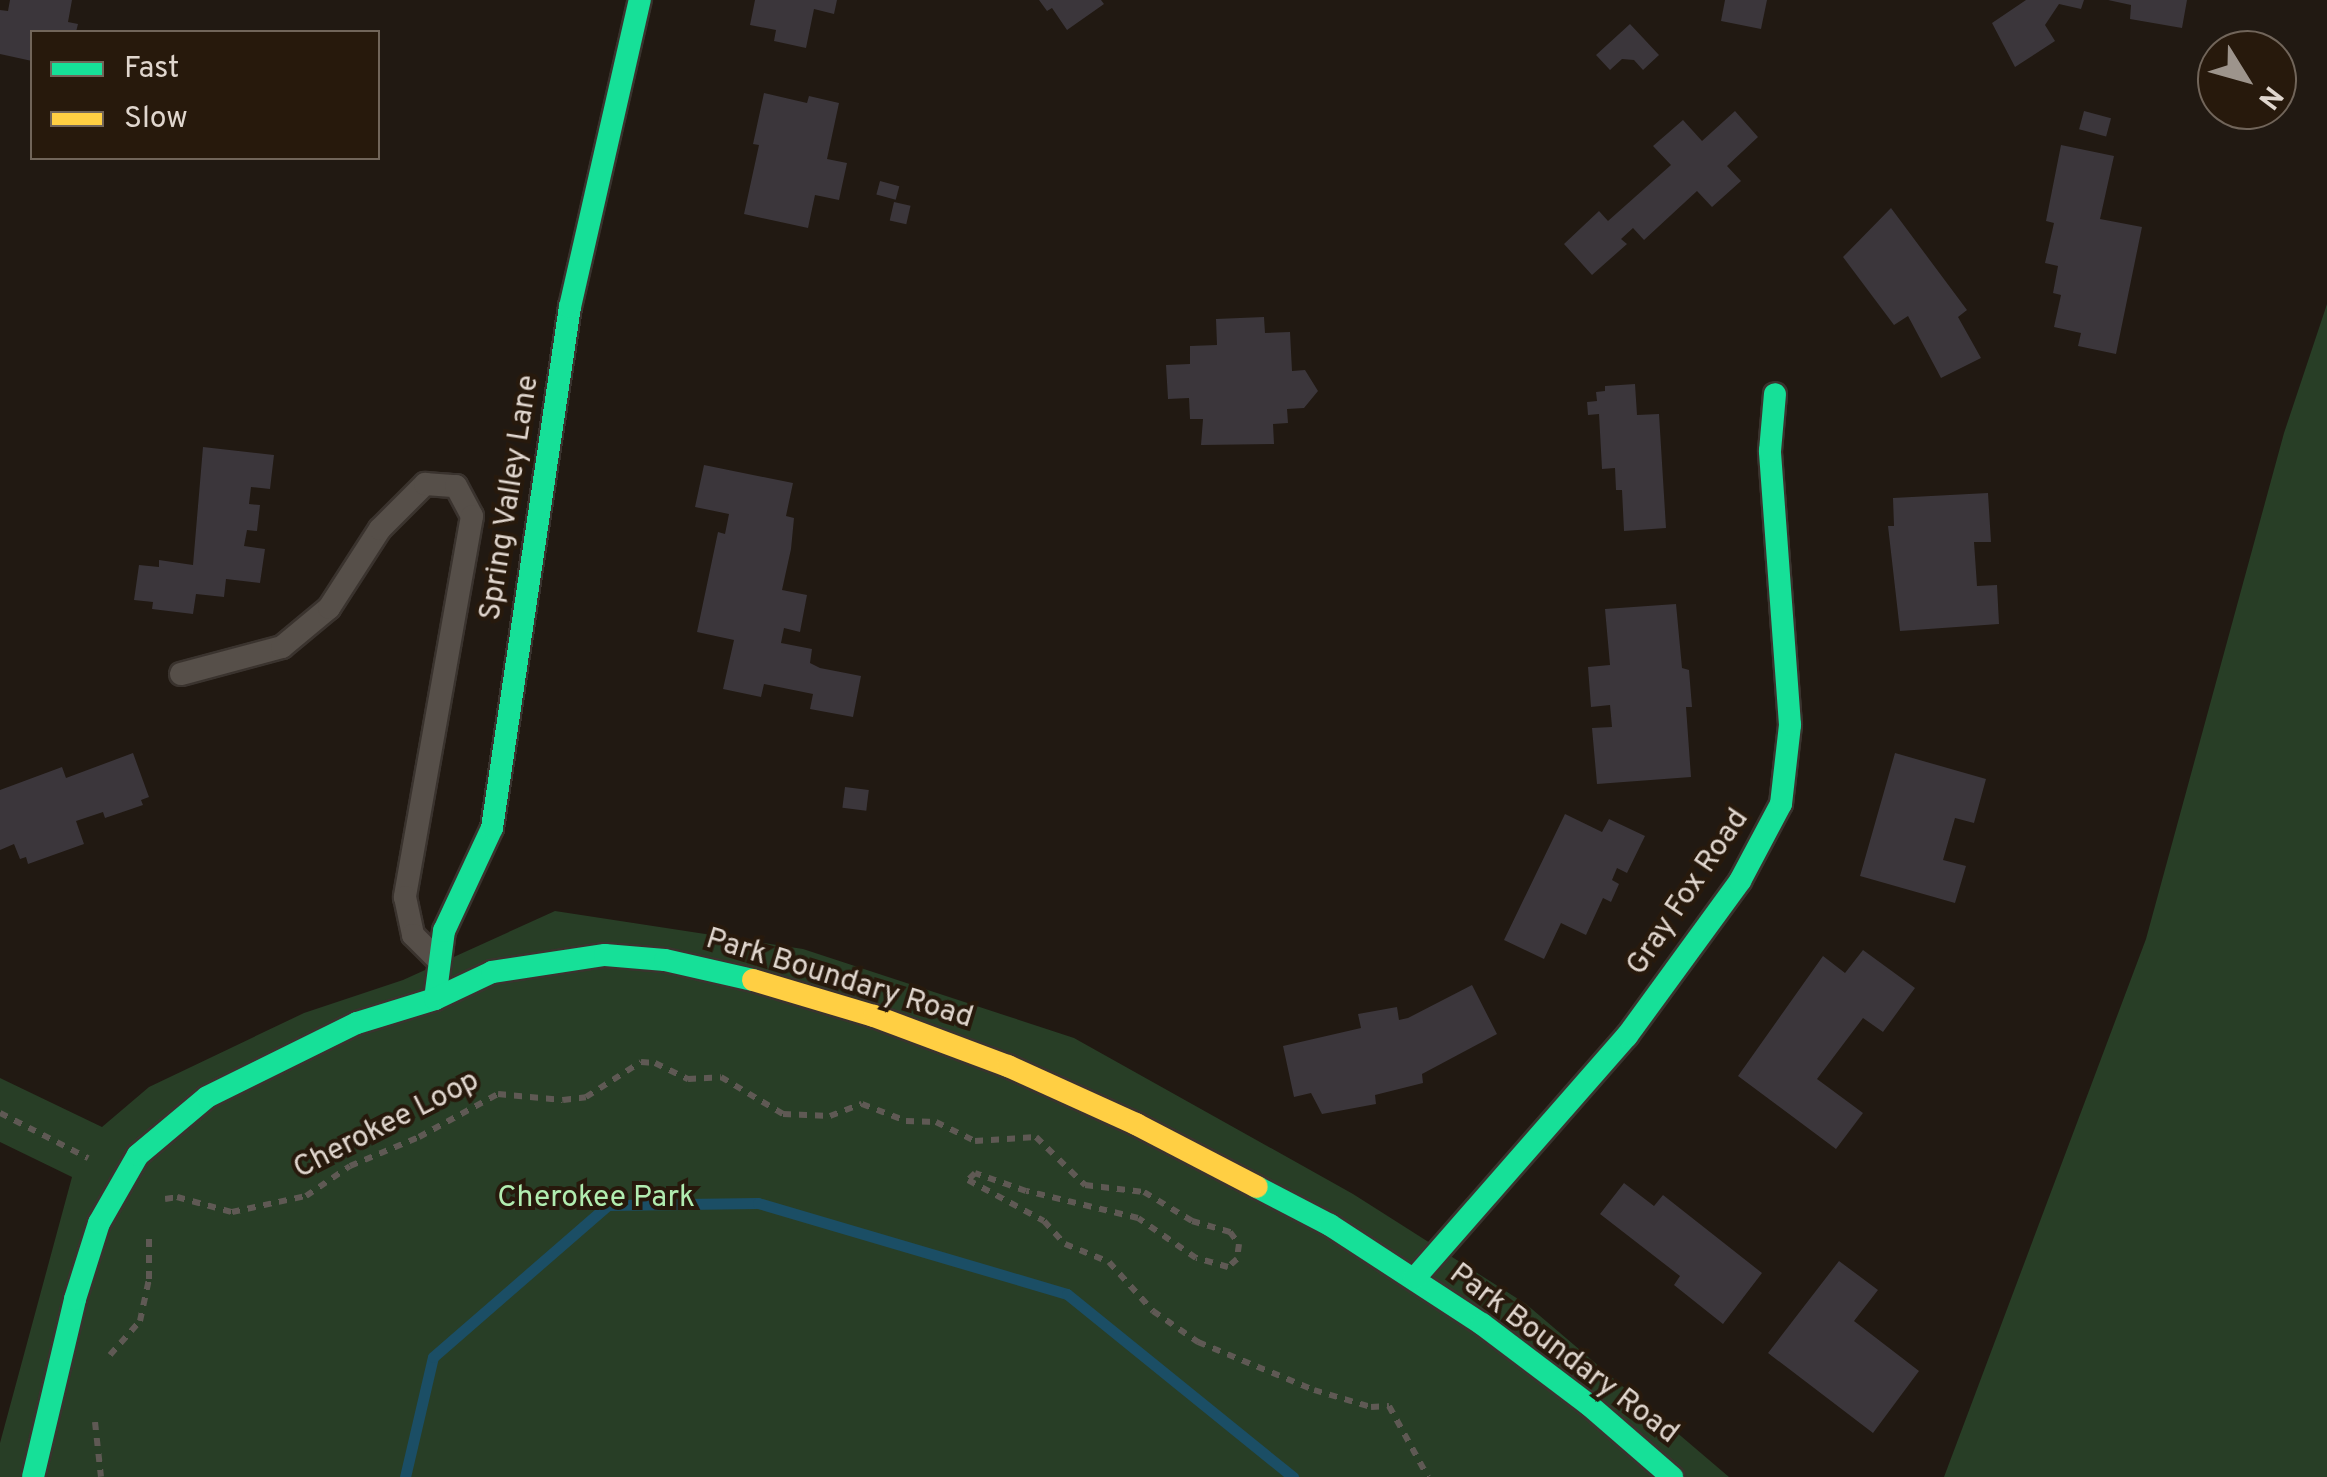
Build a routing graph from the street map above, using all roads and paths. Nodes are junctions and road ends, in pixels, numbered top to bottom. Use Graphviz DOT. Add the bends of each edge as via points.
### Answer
graph roads {
  1 [pos="640,0"];
  2 [pos="1775,394"];
  3 [pos="182,674"];
  4 [pos="439,961"];
  5 [pos="435,1000"];
  6 [pos="155,1208"];
  7 [pos="152,1218"];
  8 [pos="1414,1280"];
  9 [pos="98,1366"];
  10 [pos="95,1418"];
  11 [pos="33,1477"];
  12 [pos="101,1477"];
  13 [pos="1428,1477"];
  14 [pos="1672,1477"];
  1 -- 4 [label="street, Spring Valley Lane" via="570,306 492,828 444,931"];
  2 -- 8 [label="street, Gray Fox Road" via="1770,451 1790,725 1781,804 1740,881 1627,1036"];
  3 -- 4 [label="lane" via="282,647 329,608 380,529 425,484 456,486 472,516 405,897 413,935"];
  4 -- 5 [label="street, Spring Valley Lane"];
  5 -- 8 [label="street, Park Boundary Road" via="492,972 605,955 751,979 941,1041 1104,1109 1330,1225"];
  5 -- 11 [label="street, Park Boundary Road" via="357,1023 206,1097 138,1155 93,1242"];
  6 -- 13 [label="path, Cherokee Loop" via="177,1198 232,1212 306,1196 350,1166 419,1138 498,1094 586,1097 641,1062 688,1079 721,1078 783,1114 830,1116 862,1104 906,1121 936,1122 975,1141 1036,1136 1085,1184 1144,1192 1192,1221 1230,1232 1239,1244 1237,1259 1228,1267 1196,1258 1138,1218 976,1173 968,1180 1044,1222 1064,1244 1108,1262 1153,1311 1198,1342 1314,1390 1371,1408 1389,1406"];
  7 -- 9 [label="path" via="140,1321"];
  8 -- 14 [label="street, Park Boundary Road" via="1512,1347"];
  10 -- 12 [label="path"];
}
